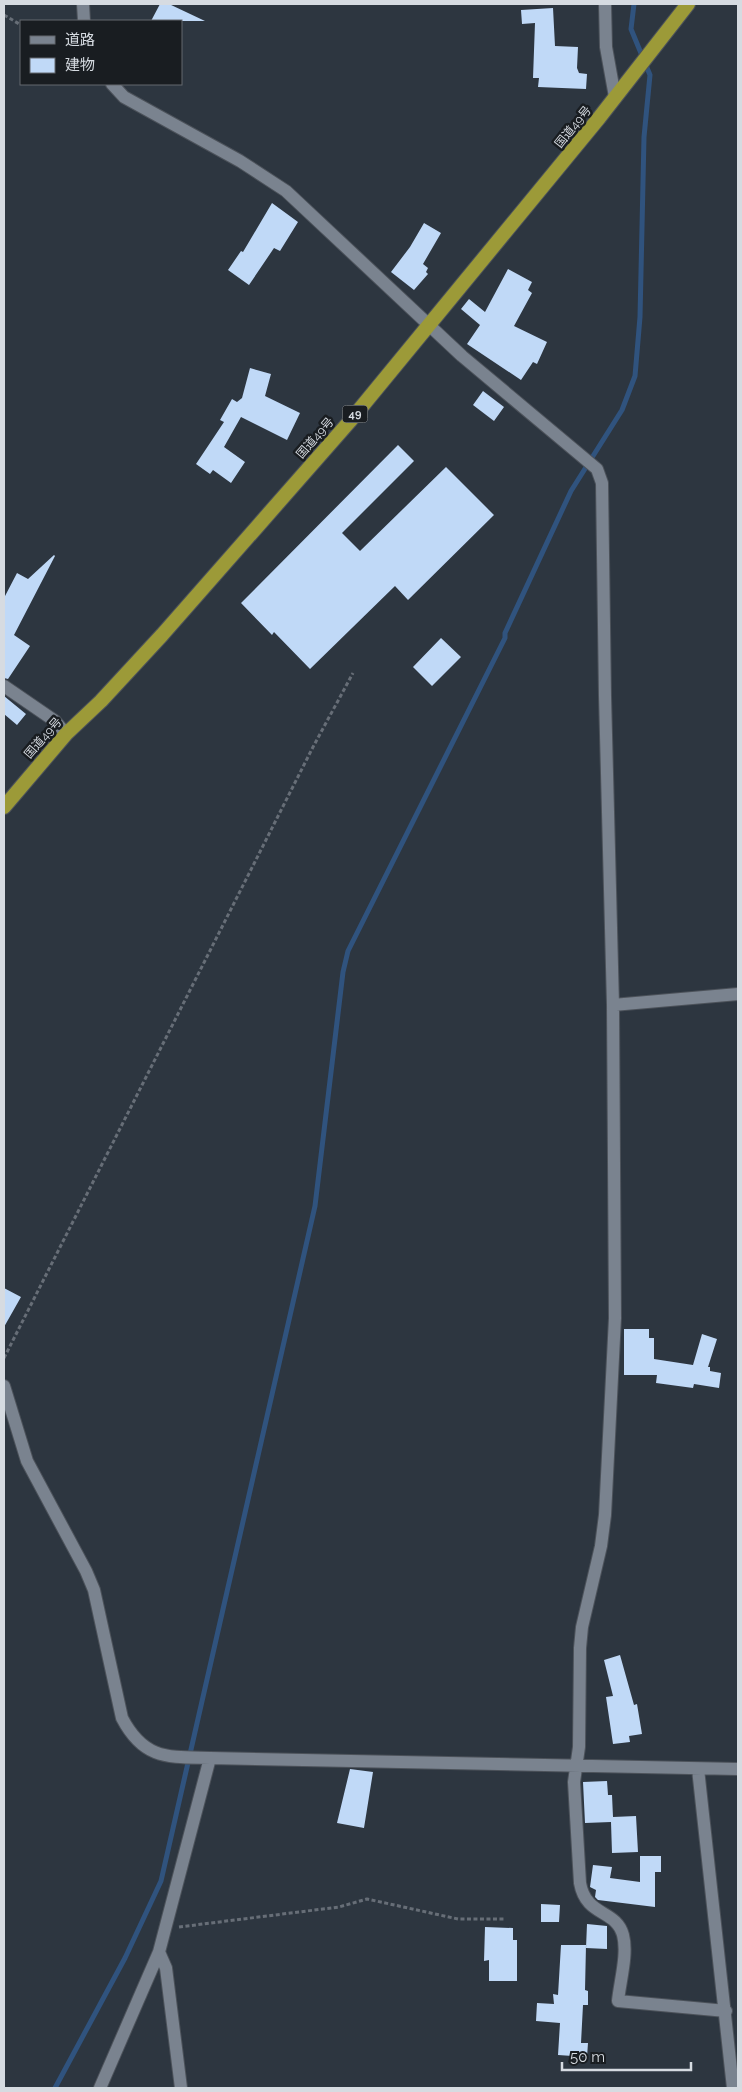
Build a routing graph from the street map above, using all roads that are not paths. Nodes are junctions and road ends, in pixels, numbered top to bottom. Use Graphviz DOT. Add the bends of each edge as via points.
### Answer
graph roads {
  1 [pos="83,4"];
  2 [pos="605,4"];
  3 [pos="688,4"];
  4 [pos="84,20"];
  5 [pos="113,85"];
  6 [pos="615,97"];
  7 [pos="430,325"];
  8 [pos="4,686"];
  9 [pos="66,734"];
  10 [pos="4,808"];
  11 [pos="738,994"];
  12 [pos="613,1005"];
  13 [pos="4,1386"];
  14 [pos="210,1758"];
  15 [pos="576,1764"];
  16 [pos="698,1768"];
  17 [pos="738,1769"];
  18 [pos="159,1952"];
  19 [pos="726,2011"];
  20 [pos="100,2088"];
  21 [pos="181,2088"];
  22 [pos="733,2088"];
  1 -- 4 [label="street"];
  2 -- 6 [label="street" via="606,47"];
  3 -- 6 [label="highway, 国道49号 / 49"];
  5 -- 7 [label="street" via="124,97 240,161 286,191"];
  6 -- 7 [label="highway, 国道49号 / 49"];
  7 -- 9 [label="highway, 国道49号 / 49" via="162,635"];
  7 -- 12 [label="street" via="597,470 602,483"];
  8 -- 9 [label="street" via="55,721"];
  9 -- 10 [label="highway, 国道49号 / 49"];
  11 -- 12 [label="street"];
  12 -- 15 [label="street" via="615,1318 605,1515 582,1627"];
  13 -- 14 [label="street" via="27,1461 94,1590 118,1706 127,1728 138,1743 153,1753"];
  14 -- 15 [label="street"];
  14 -- 18 [label="street"];
  15 -- 16 [label="street"];
  15 -- 19 [label="street" via="574,1782 582,1895 613,1921 623,1934 618,2001"];
  16 -- 17 [label="street"];
  16 -- 19 [label="street"];
  18 -- 20 [label="street"];
  18 -- 21 [label="street" via="166,1968"];
  19 -- 22 [label="street"];
}
